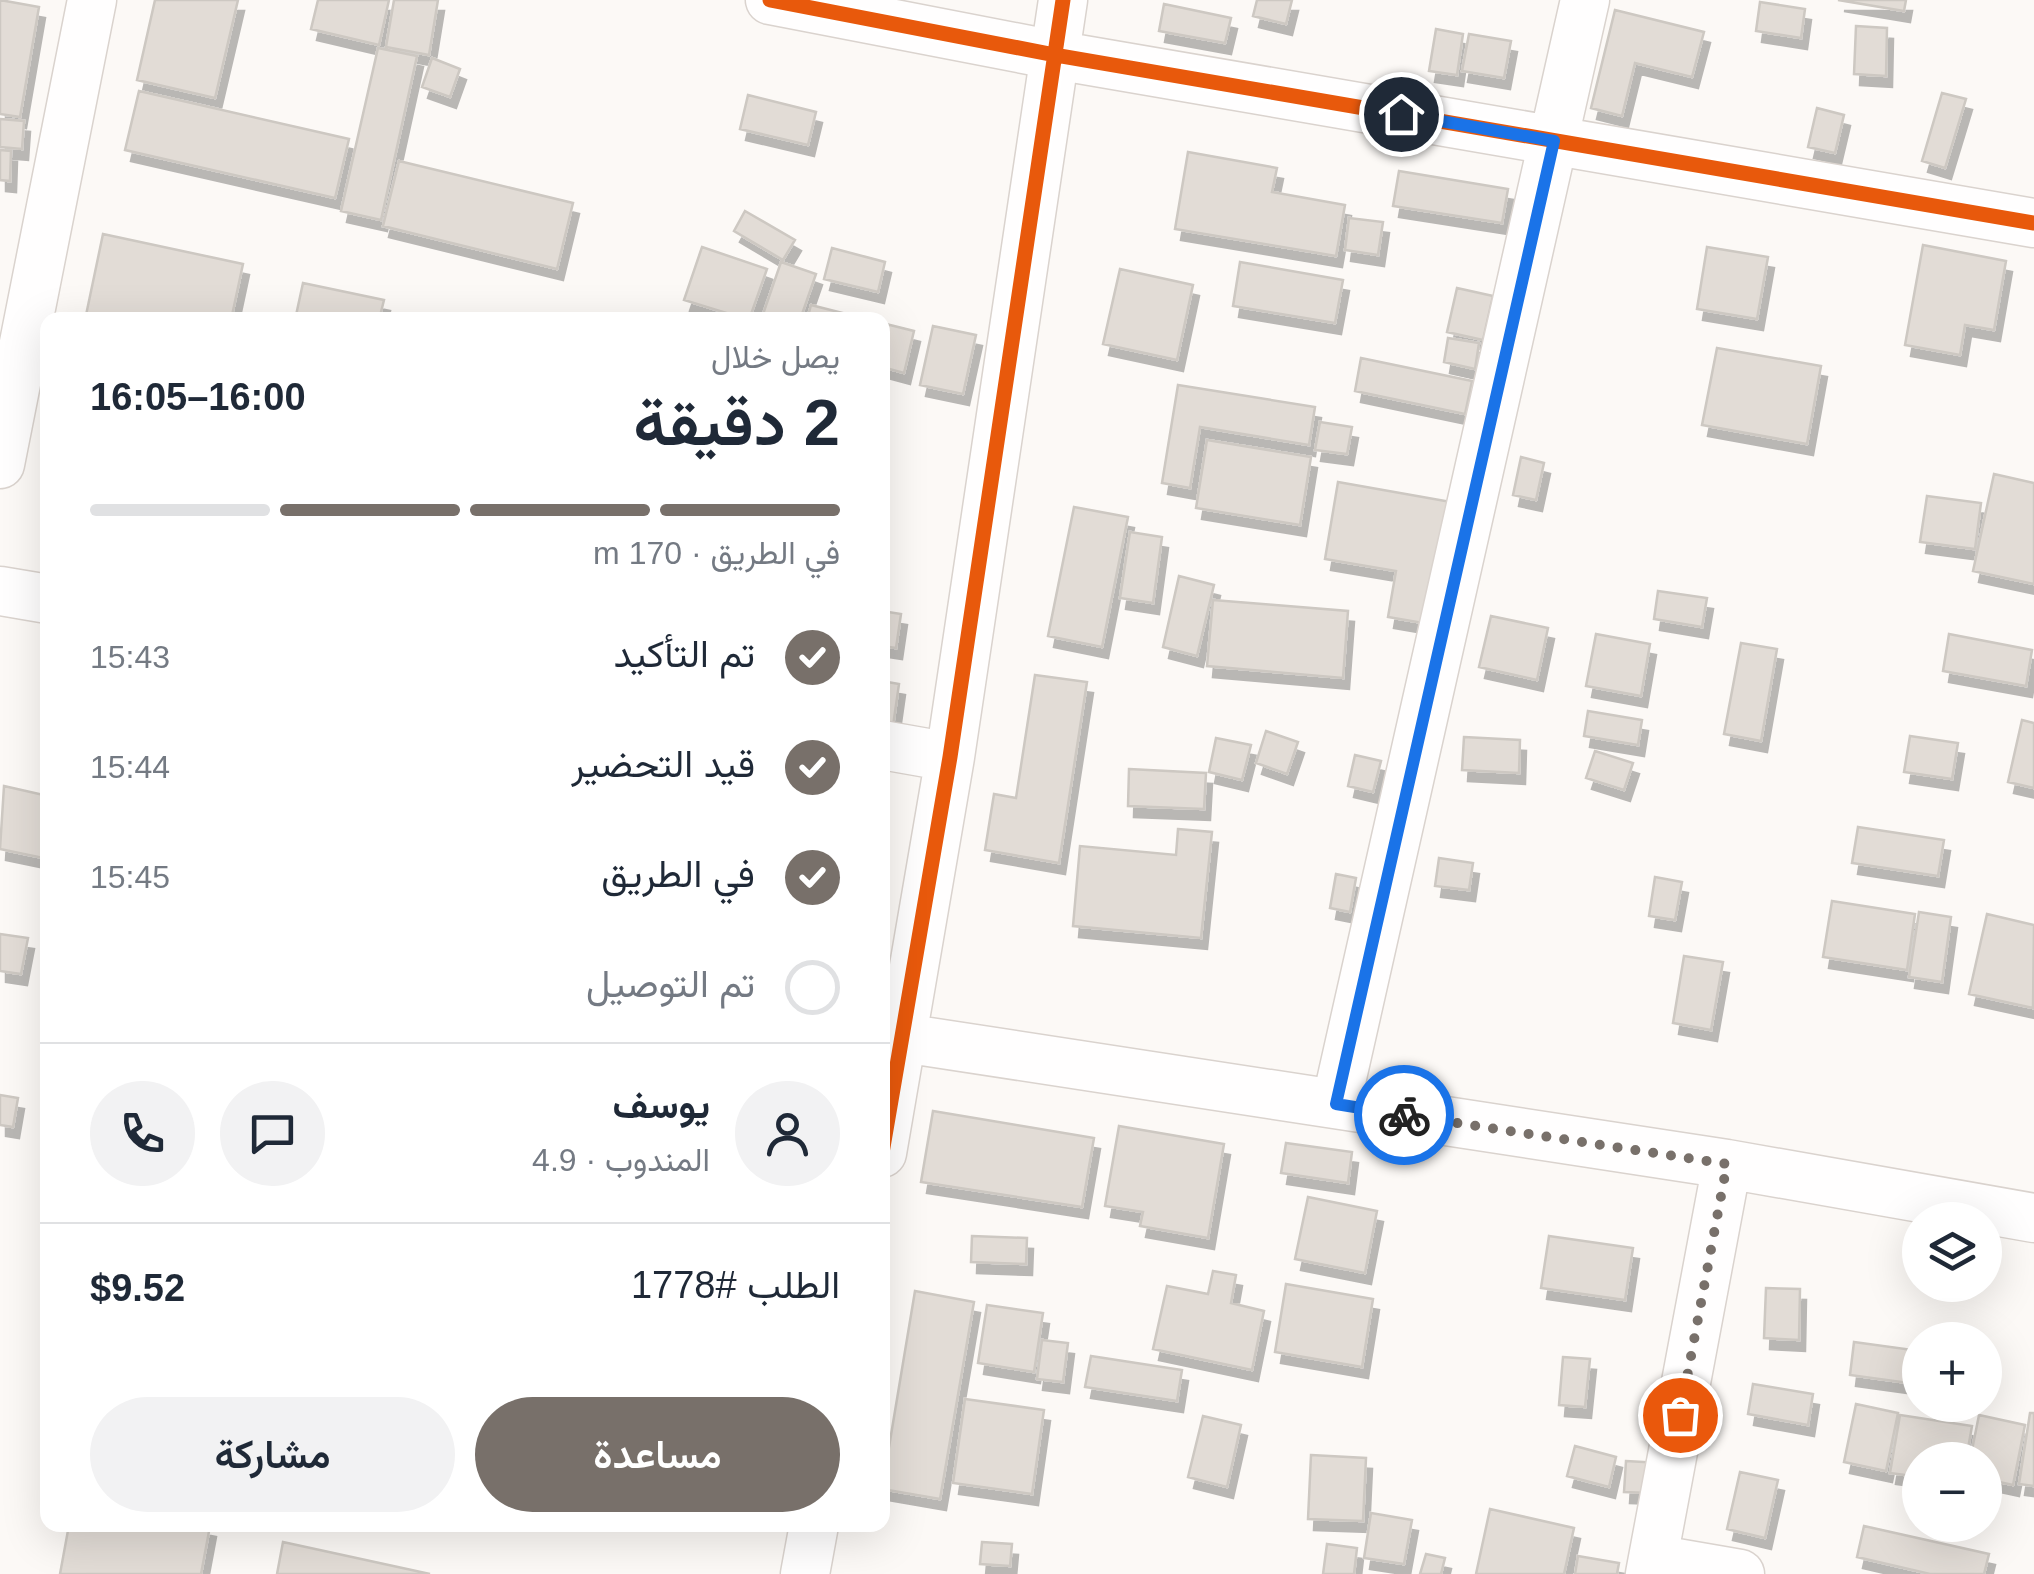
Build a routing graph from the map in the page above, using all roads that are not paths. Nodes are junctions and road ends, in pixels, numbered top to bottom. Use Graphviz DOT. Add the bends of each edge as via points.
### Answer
graph roads {
  1 [pos="92,0"];
  2 [pos="770,0"];
  3 [pos="1063,0"];
  4 [pos="1585,0"];
  5 [pos="1055,56"];
  6 [pos="1554,141"];
  7 [pos="2034,222"];
  8 [pos="0,464"];
  9 [pos="0,591"];
  10 [pos="40,598"];
  11 [pos="890,746"];
  12 [pos="950,757"];
  13 [pos="904,1038"];
  14 [pos="1336,1104"];
  15 [pos="890,1111"];
  16 [pos="1727,1164"];
  17 [pos="2034,1218"];
  18 [pos="813,1532"];
  19 [pos="1651,1566"];
  20 [pos="805,1574"];
  21 [pos="1740,1574"];
  1 -- 8 [label="street"];
  2 -- 5 [label="street"];
  3 -- 5 [label="street"];
  4 -- 6 [label="street"];
  5 -- 6 [label="street"];
  5 -- 12 [label="street"];
  6 -- 7 [label="street"];
  6 -- 14 [label="street"];
  9 -- 10 [label="street"];
  11 -- 12 [label="street"];
  12 -- 13 [label="street"];
  13 -- 14 [label="street"];
  13 -- 15 [label="street"];
  14 -- 16 [label="street"];
  16 -- 17 [label="street"];
  16 -- 19 [label="street"];
  18 -- 20 [label="street"];
  19 -- 21 [label="street"];
}
